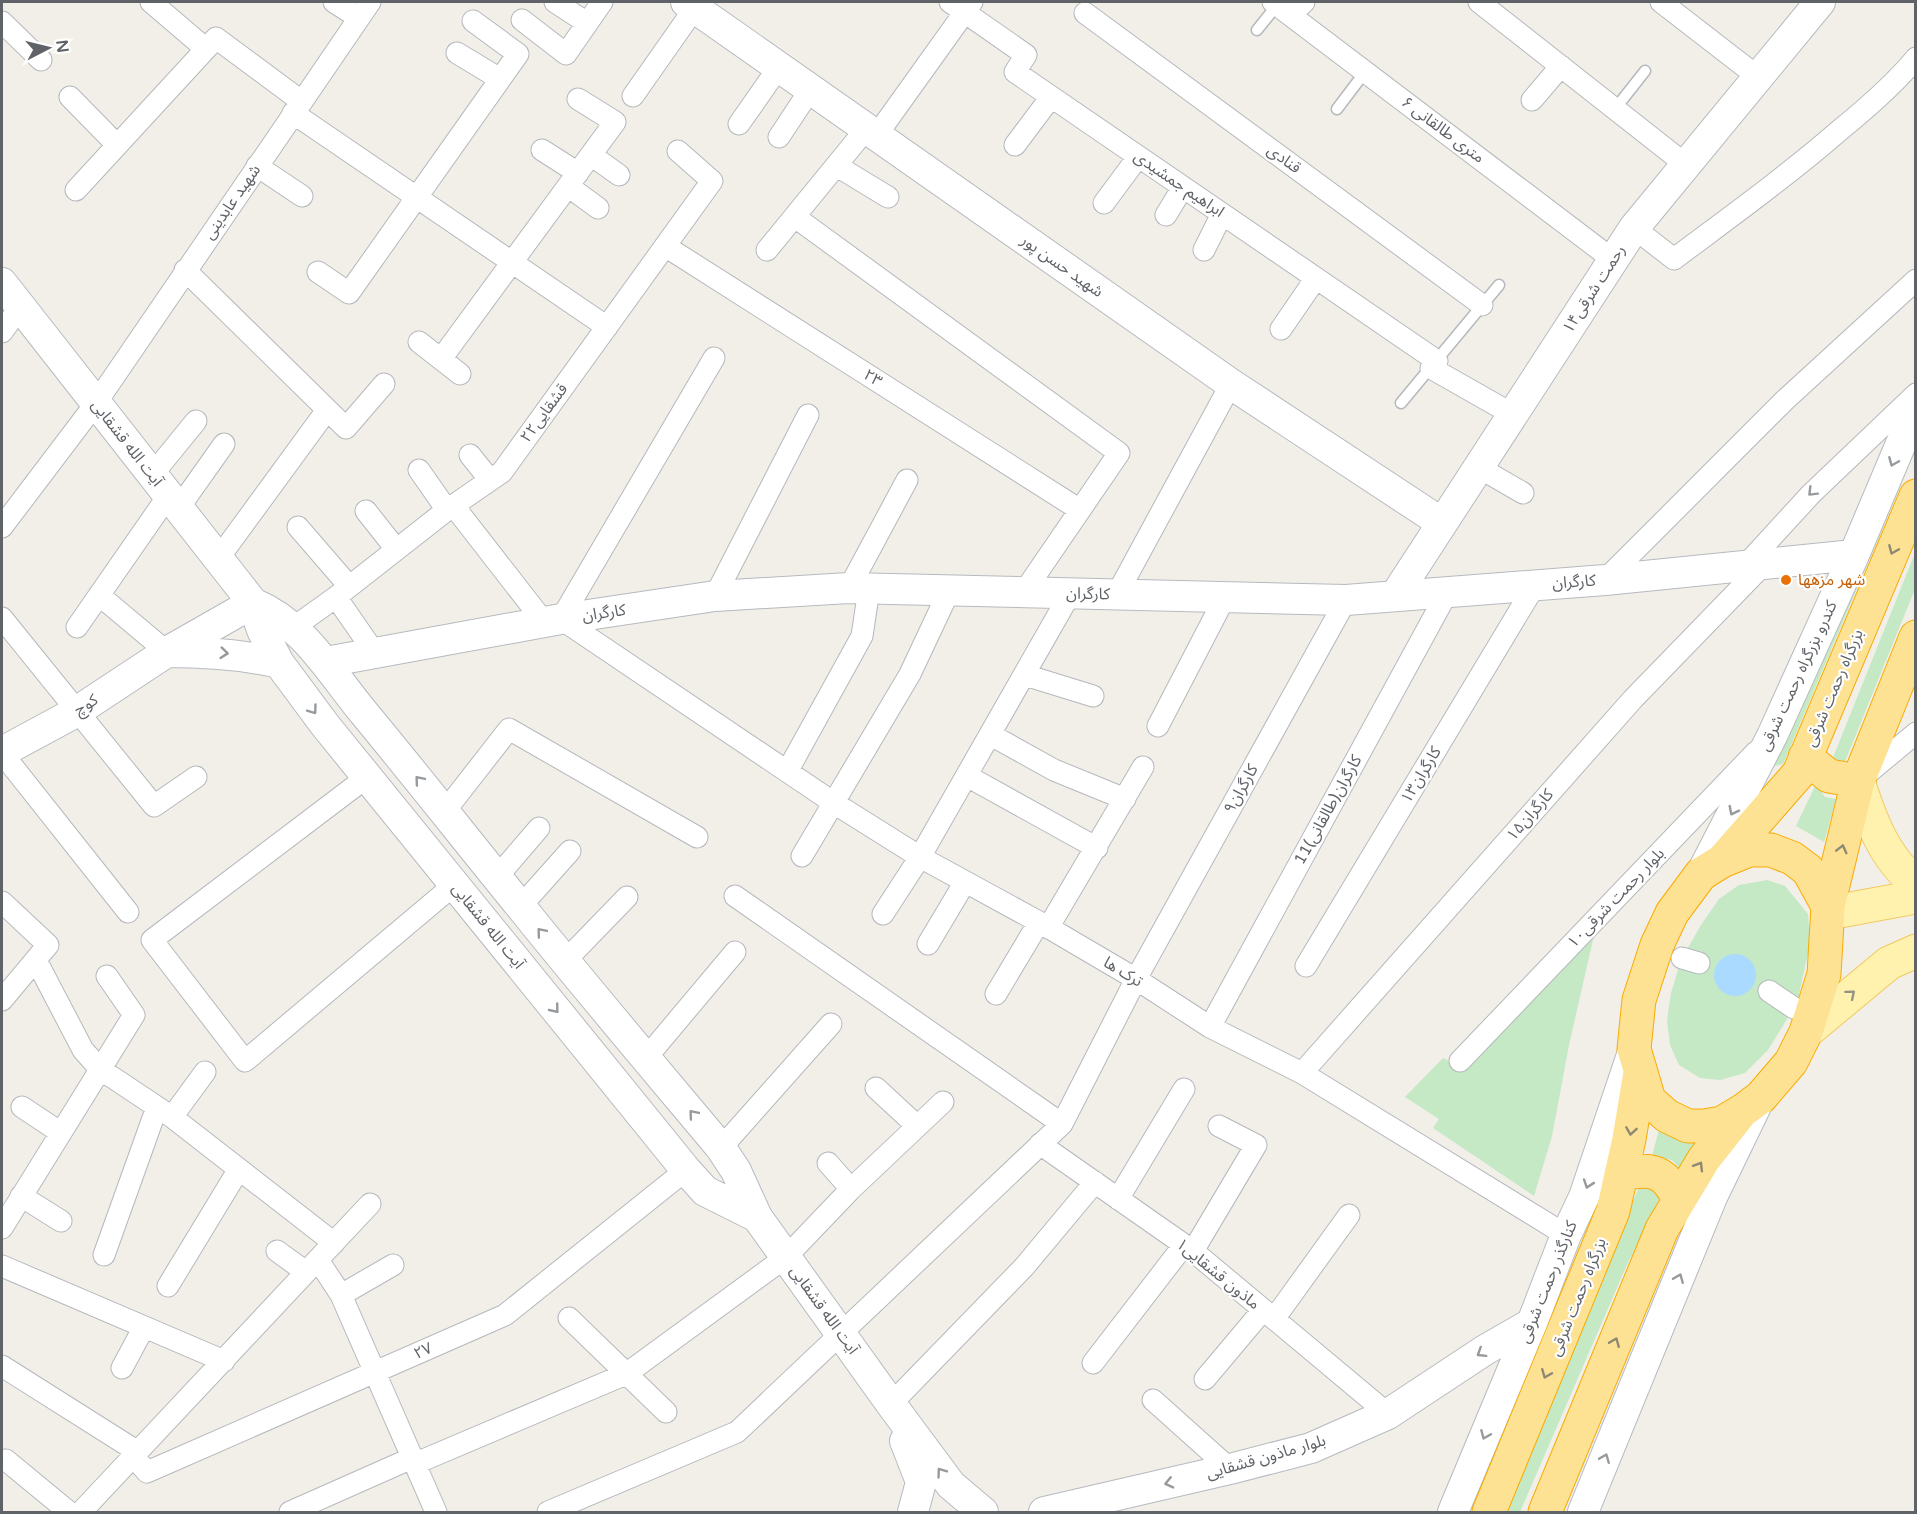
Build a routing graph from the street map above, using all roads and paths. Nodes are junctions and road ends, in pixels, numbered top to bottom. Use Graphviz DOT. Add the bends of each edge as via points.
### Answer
graph roads {
  1 [pos="151,2"];
  2 [pos="334,2"];
  3 [pos="555,2"];
  4 [pos="602,2"];
  5 [pos="1479,2"];
  6 [pos="1661,2"];
  7 [pos="1818,2"];
  8 [pos="693,4"];
  9 [pos="962,5"];
  10 [pos="1286,6"];
  11 [pos="364,10"];
  12 [pos="1085,13"];
  13 [pos="522,20"];
  14 [pos="473,21"];
  15 [pos="2,22"];
  16 [pos="587,23"];
  17 [pos="1257,30"];
  18 [pos="206,49"];
  19 [pos="458,53"];
  20 [pos="1916,58"];
  21 [pos="40,60"];
  22 [pos="1561,66"];
  23 [pos="779,67"];
  24 [pos="1645,70"];
  25 [pos="1365,72"];
  26 [pos="1758,77"];
  27 [pos="500,79"];
  28 [pos="810,90"];
  29 [pos="633,96"];
  30 [pos="70,97"];
  31 [pos="1051,97"];
  32 [pos="578,99"];
  33 [pos="1532,100"];
  34 [pos="297,107"];
  35 [pos="1337,109"];
  36 [pos="1615,109"];
  37 [pos="739,124"];
  38 [pos="871,133"];
  39 [pos="779,136"];
  40 [pos="117,145"];
  41 [pos="1015,145"];
  42 [pos="542,150"];
  43 [pos="678,151"];
  44 [pos="591,155"];
  45 [pos="1138,157"];
  46 [pos="1685,164"];
  47 [pos="257,166"];
  48 [pos="837,166"];
  49 [pos="620,175"];
  50 [pos="573,180"];
  51 [pos="1183,187"];
  52 [pos="76,190"];
  53 [pos="302,196"];
  54 [pos="417,197"];
  55 [pos="888,197"];
  56 [pos="1104,203"];
  57 [pos="598,208"];
  58 [pos="1166,214"];
  59 [pos="1222,214"];
  60 [pos="795,217"];
  61 [pos="1634,228"];
  62 [pos="665,246"];
  63 [pos="767,250"];
  64 [pos="1204,250"];
  65 [pos="1612,259"];
  66 [pos="512,262"];
  67 [pos="185,270"];
  68 [pos="318,272"];
  69 [pos="1316,278"];
  70 [pos="1916,280"];
  71 [pos="2,283"];
  72 [pos="1499,285"];
  73 [pos="1482,306"];
  74 [pos="20,307"];
  75 [pos="607,327"];
  76 [pos="1281,329"];
  77 [pos="2,332"];
  78 [pos="419,342"];
  79 [pos="714,358"];
  80 [pos="441,359"];
  81 [pos="1434,364"];
  82 [pos="460,374"];
  83 [pos="384,384"];
  84 [pos="1231,384"];
  85 [pos="1916,394"];
  86 [pos="96,403"];
  87 [pos="1401,403"];
  88 [pos="1916,408"];
  89 [pos="327,410"];
  90 [pos="1512,414"];
  91 [pos="808,415"];
  92 [pos="196,421"];
  93 [pos="224,444"];
  94 [pos="470,455"];
  95 [pos="1478,467"];
  96 [pos="418,470"];
  97 [pos="490,480"];
  98 [pos="907,480"];
  99 [pos="166,493"];
  100 [pos="1523,493"];
  101 [pos="1916,496"];
  102 [pos="450,508"];
  103 [pos="1080,510"];
  104 [pos="366,511"];
  105 [pos="1442,523"];
  106 [pos="298,526"];
  107 [pos="2,527"];
  108 [pos="396,549"];
  109 [pos="1854,555"];
  110 [pos="218,559"];
  111 [pos="1755,564"];
  112 [pos="1605,580"];
  113 [pos="1535,585"];
  114 [pos="859,589"];
  115 [pos="342,591"];
  116 [pos="949,591"];
  117 [pos="1024,592"];
  118 [pos="1447,592"];
  119 [pos="1070,594"];
  120 [pos="1117,594"];
  121 [pos="99,595"];
  122 [pos="715,596"];
  123 [pos="1395,596"];
  124 [pos="1225,597"];
  125 [pos="1346,600"];
  126 [pos="253,603"];
  127 [pos="2,618"];
  128 [pos="553,621"];
  129 [pos="77,627"];
  130 [pos="294,627"];
  131 [pos="1916,637"];
  132 [pos="167,652"];
  133 [pos="374,652"];
  134 [pos="326,662"];
  135 [pos="279,663"];
  136 [pos="1025,675"];
  137 [pos="1093,696"];
  138 [pos="76,712"];
  139 [pos="1158,726"];
  140 [pos="1916,733"];
  141 [pos="990,735"];
  142 [pos="1772,736"];
  143 [pos="2,753"];
  144 [pos="1805,758"];
  145 [pos="1143,767"];
  146 [pos="788,770"];
  147 [pos="967,776"];
  148 [pos="196,777"];
  149 [pos="367,777"];
  150 [pos="1858,781"];
  151 [pos="1125,799"];
  152 [pos="834,803"];
  153 [pos="445,811"];
  154 [pos="539,828"];
  155 [pos="697,837"];
  156 [pos="1097,848"];
  157 [pos="570,851"];
  158 [pos="802,856"];
  159 [pos="920,857"];
  160 [pos="1712,868"];
  161 [pos="497,877"];
  162 [pos="965,882"];
  163 [pos="1916,883"];
  164 [pos="454,885"];
  165 [pos="735,896"];
  166 [pos="627,897"];
  167 [pos="1916,897"];
  168 [pos="2,902"];
  169 [pos="520,907"];
  170 [pos="1828,909"];
  171 [pos="128,912"];
  172 [pos="883,914"];
  173 [pos="1043,925"];
  174 [pos="928,944"];
  175 [pos="1916,951"];
  176 [pos="735,952"];
  177 [pos="42,953"];
  178 [pos="565,961"];
  179 [pos="1306,966"];
  180 [pos="107,976"];
  181 [pos="1136,979"];
  182 [pos="1769,991"];
  183 [pos="996,994"];
  184 [pos="2,1000"];
  185 [pos="1800,1020"];
  186 [pos="831,1024"];
  187 [pos="1210,1027"];
  188 [pos="646,1058"];
  189 [pos="1460,1061"];
  190 [pos="1637,1061"];
  191 [pos="100,1069"];
  192 [pos="205,1072"];
  193 [pos="1302,1073"];
  194 [pos="876,1088"];
  195 [pos="1184,1089"];
  196 [pos="943,1102"];
  197 [pos="1751,1104"];
  198 [pos="22,1107"];
  199 [pos="164,1112"];
  200 [pos="1062,1124"];
  201 [pos="917,1126"];
  202 [pos="1219,1126"];
  203 [pos="61,1132"];
  204 [pos="1040,1144"];
  205 [pos="721,1148"];
  206 [pos="828,1163"];
  207 [pos="239,1169"];
  208 [pos="686,1170"];
  209 [pos="1621,1174"];
  210 [pos="1095,1182"];
  211 [pos="852,1189"];
  212 [pos="21,1197"];
  213 [pos="1118,1199"];
  214 [pos="1679,1200"];
  215 [pos="370,1204"];
  216 [pos="1349,1215"];
  217 [pos="757,1216"];
  218 [pos="4,1219"];
  219 [pos="61,1221"];
  220 [pos="1566,1235"];
  221 [pos="334,1243"];
  222 [pos="1188,1248"];
  223 [pos="277,1251"];
  224 [pos="104,1255"];
  225 [pos="786,1257"];
  226 [pos="393,1265"];
  227 [pos="2,1266"];
  228 [pos="312,1266"];
  229 [pos="168,1286"];
  230 [pos="341,1296"];
  231 [pos="1268,1315"];
  232 [pos="569,1318"];
  233 [pos="1532,1323"];
  234 [pos="144,1327"];
  235 [pos="841,1333"];
  236 [pos="224,1361"];
  237 [pos="1093,1363"];
  238 [pos="2,1366"];
  239 [pos="122,1368"];
  240 [pos="374,1372"];
  241 [pos="626,1374"];
  242 [pos="1205,1379"];
  243 [pos="1153,1400"];
  244 [pos="891,1404"];
  245 [pos="666,1412"];
  246 [pos="1388,1414"];
  247 [pos="136,1454"];
  248 [pos="6,1460"];
  249 [pos="413,1461"];
  250 [pos="1230,1469"];
  251 [pos="69,1512"];
  252 [pos="81,1512"];
  253 [pos="290,1512"];
  254 [pos="436,1512"];
  255 [pos="548,1512"];
  256 [pos="913,1512"];
  257 [pos="983,1512"];
  258 [pos="1044,1512"];
  259 [pos="1453,1512"];
  260 [pos="1489,1512"];
  261 [pos="1545,1512"];
  262 [pos="1583,1512"];
  1 -- 18 [label="street"];
  2 -- 11 [label="street"];
  3 -- 16 [label="street"];
  4 -- 16 [label="street"];
  5 -- 22 [label="street"];
  6 -- 26 [label="street"];
  7 -- 26 [label="street, ۱۴رحمت شرقی"];
  8 -- 23 [label="street, شهید حسن پور"];
  8 -- 29 [label="street"];
  9 -- 31 [label="street, ابراهیم جمشیدی" via="1026,55 1015,72"];
  9 -- 38 [label="street"];
  10 -- 17 [label="lane"];
  10 -- 25 [label="street, ۶ متری طالقانی"];
  11 -- 34 [label="street, شهید عابدینی"];
  12 -- 73 [label="street, قنادی"];
  13 -- 16 [label="street" via="566,54"];
  14 -- 27 [label="street" via="518,54"];
  15 -- 21 [label="street"];
  18 -- 34 [label="street" via="216,38"];
  18 -- 40 [label="street"];
  19 -- 27 [label="street"];
  20 -- 61 [label="street" via="1864,111 1815,152 1674,259"];
  22 -- 33 [label="street"];
  22 -- 36 [label="street"];
  23 -- 28 [label="street, شهید حسن پور"];
  23 -- 37 [label="street"];
  24 -- 36 [label="lane"];
  25 -- 35 [label="lane"];
  25 -- 65 [label="street, ۶ متری طالقانی"];
  26 -- 46 [label="street, ۱۴رحمت شرقی"];
  27 -- 54 [label="street"];
  28 -- 38 [label="street, شهید حسن پور"];
  28 -- 39 [label="street"];
  30 -- 40 [label="street"];
  31 -- 41 [label="street"];
  31 -- 45 [label="street, ابراهیم جمشیدی"];
  32 -- 44 [label="street" via="615,122"];
  34 -- 47 [label="street, شهید عابدینی"];
  34 -- 54 [label="street"];
  36 -- 46 [label="street"];
  38 -- 48 [label="street"];
  38 -- 84 [label="street, شهید حسن پور"];
  40 -- 52 [label="street"];
  42 -- 50 [label="street"];
  43 -- 62 [label="street, ۲۲قشقایی" via="712,181"];
  44 -- 49 [label="street"];
  44 -- 50 [label="street"];
  45 -- 51 [label="street, ابراهیم جمشیدی"];
  45 -- 56 [label="street"];
  46 -- 61 [label="street, ۱۴رحمت شرقی"];
  47 -- 53 [label="street"];
  47 -- 67 [label="street, شهید عابدینی"];
  48 -- 55 [label="street"];
  48 -- 60 [label="street"];
  50 -- 57 [label="street"];
  50 -- 66 [label="street"];
  51 -- 58 [label="street"];
  51 -- 59 [label="street, ابراهیم جمشیدی"];
  54 -- 66 [label="street"];
  54 -- 68 [label="street" via="349,293"];
  59 -- 64 [label="street"];
  59 -- 69 [label="street, ابراهیم جمشیدی"];
  60 -- 63 [label="street"];
  60 -- 103 [label="street" via="1119,453"];
  61 -- 65 [label="street, ۱۴رحمت شرقی"];
  62 -- 75 [label="street, ۲۲قشقایی"];
  62 -- 103 [label="street, ۲۳"];
  65 -- 90 [label="street, ۱۴رحمت شرقی"];
  66 -- 75 [label="street"];
  66 -- 80 [label="street"];
  67 -- 86 [label="street, شهید عابدینی"];
  67 -- 89 [label="street"];
  69 -- 76 [label="street"];
  69 -- 81 [label="street, ابراهیم جمشیدی"];
  70 -- 112 [label="street" via="1785,400"];
  71 -- 74 [label="street, آیت الله قشقایی"];
  72 -- 73 [label="lane"];
  73 -- 81 [label="lane"];
  74 -- 77 [label="street"];
  74 -- 86 [label="street, آیت الله قشقایی"];
  75 -- 97 [label="street, ۲۲قشقایی" via="502,472"];
  78 -- 80 [label="street"];
  79 -- 128 [label="street"];
  80 -- 82 [label="street"];
  81 -- 87 [label="lane"];
  81 -- 90 [label="street, ابراهیم جمشیدی"];
  83 -- 89 [label="street" via="346,429"];
  84 -- 105 [label="street, شهید حسن پور"];
  84 -- 120 [label="street"];
  85 -- 111 [label="street, ۱۵کارگران, one-way" via="1810,494"];
  86 -- 99 [label="street, آیت الله قشقایی"];
  86 -- 107 [label="street, شهید عابدینی"];
  88 -- 109 [label="street, کندرو بزرگراه رحمت شرقی, one-way"];
  89 -- 110 [label="street"];
  90 -- 95 [label="street, ۱۴رحمت شرقی"];
  91 -- 122 [label="street"];
  92 -- 99 [label="street"];
  93 -- 99 [label="street"];
  94 -- 97 [label="street"];
  95 -- 100 [label="street"];
  95 -- 105 [label="street, ۱۴رحمت شرقی"];
  96 -- 102 [label="street, ترک ها"];
  97 -- 102 [label="street, ۲۲قشقایی"];
  98 -- 114 [label="street"];
  99 -- 110 [label="street, آیت الله قشقایی"];
  99 -- 121 [label="street"];
  101 -- 144 [label="highway, بزرگراه رحمت شرقی, one-way"];
  102 -- 108 [label="street, ۲۲قشقایی"];
  102 -- 128 [label="street, ترک ها"];
  103 -- 117 [label="street"];
  104 -- 108 [label="street"];
  105 -- 123 [label="street, ۱۴رحمت شرقی"];
  106 -- 115 [label="street"];
  108 -- 115 [label="street, ۲۲قشقایی"];
  109 -- 111 [label="street, کارگران"];
  109 -- 142 [label="street, کندرو بزرگراه رحمت شرقی"];
  110 -- 126 [label="street, آیت الله قشقایی"];
  111 -- 112 [label="street, کارگران"];
  111 -- 193 [label="street, ۱۵کارگران"];
  112 -- 113 [label="street, کارگران"];
  113 -- 118 [label="street, کارگران"];
  113 -- 179 [label="street, کارگران۱۳"];
  114 -- 116 [label="street, کارگران"];
  114 -- 122 [label="street, کارگران"];
  114 -- 146 [label="street" via="862,636"];
  115 -- 130 [label="street, ۲۲قشقایی"];
  115 -- 133 [label="street"];
  116 -- 117 [label="street, کارگران"];
  116 -- 152 [label="street" via="910,674"];
  117 -- 119 [label="street, کارگران"];
  118 -- 123 [label="street, کارگران"];
  118 -- 187 [label="street, 11کارگران(طالقانی)"];
  119 -- 120 [label="street, کارگران"];
  119 -- 136 [label="street"];
  120 -- 124 [label="street, کارگران"];
  121 -- 129 [label="street"];
  121 -- 132 [label="street"];
  122 -- 128 [label="street, کارگران"];
  123 -- 125 [label="street, کارگران"];
  124 -- 125 [label="street, کارگران"];
  124 -- 139 [label="street"];
  125 -- 181 [label="street, کارگران۹"];
  126 -- 130 [label="street, آیت الله قشقایی" via="271,610"];
  126 -- 132 [label="street, کوچ"];
  126 -- 135 [label="street, آیت الله قشقایی"];
  127 -- 138 [label="street"];
  128 -- 133 [label="street, کارگران"];
  128 -- 146 [label="street, ترک ها"];
  130 -- 134 [label="street, آیت الله قشقایی"];
  131 -- 150 [label="highway"];
  132 -- 135 [label="street, one-way" via="219,653"];
  132 -- 138 [label="street, کوچ"];
  133 -- 134 [label="street, کارگران"];
  153 -- 134 [label="street, آیت الله قشقایی, one-way"];
  135 -- 149 [label="street, آیت الله قشقایی, one-way"];
  136 -- 137 [label="street"];
  136 -- 141 [label="street"];
  138 -- 143 [label="street, کوچ"];
  138 -- 148 [label="street" via="154,806"];
  140 -- 150 [label="street"];
  141 -- 147 [label="street"];
  141 -- 151 [label="street" via="1054,770"];
  142 -- 160 [label="street, کندرو بزرگراه رحمت شرقی, one-way"];
  142 -- 189 [label="street, ۱۰بلوار رحمت شرقی"];
  143 -- 171 [label="street"];
  144 -- 150 [label="highway" via="1829,776"];
  144 -- 160 [label="highway, بزرگراه رحمت شرقی" via="1798,773"];
  145 -- 151 [label="street"];
  146 -- 152 [label="street, ترک ها"];
  147 -- 156 [label="street"];
  147 -- 159 [label="street"];
  149 -- 164 [label="street, آیت الله قشقایی"];
  149 -- 164 [label="street" via="152,939 245,1061"];
  150 -- 163 [label="main road" via="1868,814 1888,852"];
  170 -- 150 [label="highway, one-way"];
  151 -- 156 [label="street"];
  152 -- 158 [label="street"];
  152 -- 159 [label="street, ترک ها"];
  153 -- 155 [label="street" via="509,729"];
  153 -- 161 [label="street, آیت الله قشقایی"];
  154 -- 161 [label="street"];
  156 -- 173 [label="street"];
  157 -- 169 [label="street"];
  159 -- 162 [label="street, ترک ها"];
  159 -- 172 [label="street"];
  160 -- 170 [label="highway" via="1749,850 1771,850 1808,870"];
  160 -- 190 [label="highway, بزرگراه رحمت شرقی" via="1672,913 1657,945 1639,1000"];
  161 -- 169 [label="street, آیت الله قشقایی"];
  162 -- 173 [label="street, ترک ها"];
  162 -- 174 [label="street"];
  164 -- 208 [label="street, آیت الله قشقایی, one-way"];
  165 -- 200 [label="street"];
  166 -- 178 [label="street"];
  167 -- 170 [label="main road"];
  168 -- 177 [label="street"];
  178 -- 169 [label="street, آیت الله قشقایی, one-way"];
  170 -- 185 [label="highway" via="1824,974"];
  173 -- 181 [label="street, ترک ها"];
  173 -- 183 [label="street"];
  185 -- 175 [label="main road, one-way" via="1889,963"];
  176 -- 188 [label="street"];
  177 -- 184 [label="street"];
  177 -- 191 [label="street" via="83,1050"];
  178 -- 188 [label="street, آیت الله قشقایی"];
  180 -- 191 [label="street" via="134,1015"];
  181 -- 187 [label="street, ترک ها"];
  181 -- 200 [label="street, کارگران۹"];
  182 -- 185 [label="street"];
  185 -- 197 [label="highway" via="1791,1062"];
  186 -- 205 [label="street"];
  187 -- 193 [label="street, ترک ها"];
  205 -- 188 [label="street, آیت الله قشقایی, one-way"];
  190 -- 197 [label="highway" via="1649,1100 1667,1116 1688,1126 1722,1122"];
  190 -- 209 [label="highway, بزرگراه رحمت شرقی, one-way" via="1629,1139"];
  190 -- 220 [label="street, کنارگذر رحمت شرقی, one-way"];
  191 -- 199 [label="street"];
  191 -- 203 [label="street"];
  192 -- 199 [label="street"];
  193 -- 220 [label="street, ترک ها"];
  194 -- 201 [label="street"];
  195 -- 213 [label="street"];
  196 -- 201 [label="street"];
  214 -- 197 [label="highway, one-way" via="1704,1159"];
  262 -- 197 [label="street, one-way"];
  198 -- 203 [label="street"];
  199 -- 207 [label="street"];
  199 -- 224 [label="street"];
  200 -- 204 [label="street"];
  201 -- 211 [label="street"];
  202 -- 222 [label="street" via="1256,1145"];
  203 -- 212 [label="street"];
  204 -- 210 [label="street, ماذون قشقایی۱"];
  204 -- 235 [label="street"];
  205 -- 217 [label="street, آیت الله قشقایی"];
  206 -- 211 [label="street"];
  207 -- 221 [label="street"];
  207 -- 229 [label="street"];
  208 -- 217 [label="street, آیت الله قشقایی" via="705,1191"];
  208 -- 240 [label="street, ۲۷" via="506,1315"];
  209 -- 214 [label="highway" via="1652,1172 1665,1177"];
  209 -- 260 [label="highway, بزرگراه رحمت شرقی, one-way" via="1613,1211"];
  210 -- 213 [label="street, ماذون قشقایی۱"];
  210 -- 244 [label="street" via="1024,1268"];
  211 -- 225 [label="street"];
  212 -- 218 [label="street"];
  212 -- 219 [label="street"];
  213 -- 222 [label="street, ماذون قشقایی۱"];
  261 -- 214 [label="highway, one-way" via="1662,1229"];
  215 -- 221 [label="street"];
  216 -- 231 [label="street"];
  217 -- 225 [label="street, آیت الله قشقایی"];
  220 -- 233 [label="street, کنارگذر رحمت شرقی"];
  221 -- 228 [label="street"];
  222 -- 231 [label="street, ماذون قشقایی۱"];
  222 -- 237 [label="street"];
  223 -- 228 [label="street"];
  225 -- 235 [label="street, آیت الله قشقایی"];
  225 -- 241 [label="street"];
  226 -- 230 [label="street"];
  227 -- 234 [label="street"];
  228 -- 230 [label="street"];
  228 -- 236 [label="street"];
  230 -- 240 [label="street"];
  231 -- 242 [label="street"];
  231 -- 246 [label="street, ماذون قشقایی۱"];
  232 -- 241 [label="street"];
  233 -- 246 [label="street, بلوار ماذون قشقایی, one-way"];
  233 -- 259 [label="street, کنارگذر رحمت شرقی, one-way"];
  234 -- 236 [label="street"];
  234 -- 239 [label="street"];
  235 -- 244 [label="street, آیت الله قشقایی"];
  235 -- 255 [label="street" via="737,1432"];
  236 -- 247 [label="street"];
  238 -- 247 [label="street"];
  240 -- 247 [label="street, ۲۷" via="147,1472"];
  240 -- 249 [label="street"];
  241 -- 245 [label="street"];
  241 -- 249 [label="street"];
  243 -- 250 [label="street"];
  244 -- 256 [label="street" via="921,1482"];
  257 -- 244 [label="street, one-way" via="951,1485"];
  246 -- 250 [label="street, بلوار ماذون قشقایی" via="1311,1448"];
  247 -- 252 [label="street"];
  248 -- 251 [label="street"];
  249 -- 253 [label="street"];
  249 -- 254 [label="street"];
  250 -- 258 [label="street, بلوار ماذون قشقایی, one-way"];
}
